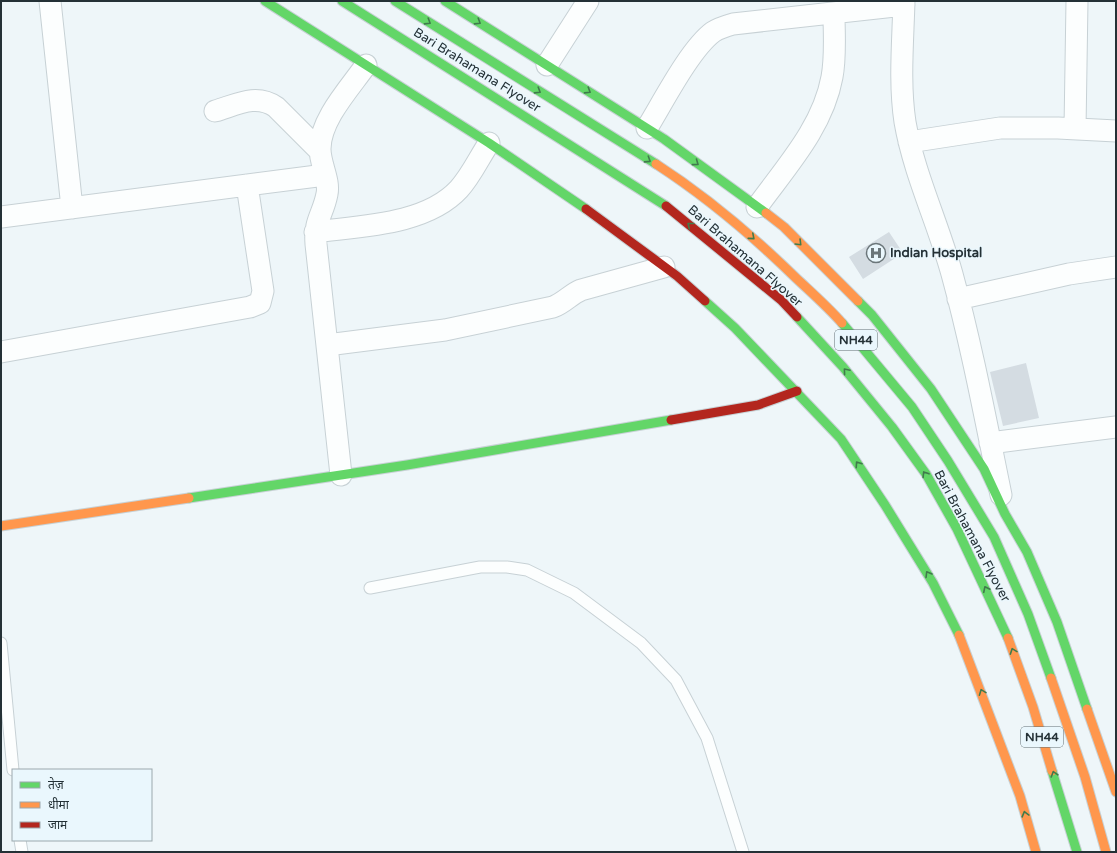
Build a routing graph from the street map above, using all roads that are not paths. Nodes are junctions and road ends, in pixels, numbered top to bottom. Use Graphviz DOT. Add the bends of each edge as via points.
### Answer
graph roads {
  1 [pos="50,1"];
  2 [pos="265,1"];
  3 [pos="342,1"];
  4 [pos="395,1"];
  5 [pos="445,1"];
  6 [pos="588,1"];
  7 [pos="1077,1"];
  8 [pos="904,3"];
  9 [pos="834,13"];
  10 [pos="366,65"];
  11 [pos="547,65"];
  12 [pos="215,111"];
  13 [pos="646,128"];
  14 [pos="1075,129"];
  15 [pos="1116,131"];
  16 [pos="909,142"];
  17 [pos="489,143"];
  18 [pos="320,151"];
  19 [pos="325,175"];
  20 [pos="247,185"];
  21 [pos="72,208"];
  22 [pos="757,208"];
  23 [pos="1,217"];
  24 [pos="315,232"];
  25 [pos="1116,267"];
  26 [pos="664,268"];
  27 [pos="958,299"];
  28 [pos="328,345"];
  29 [pos="1,352"];
  30 [pos="797,390"];
  31 [pos="1116,427"];
  32 [pos="990,443"];
  33 [pos="340,475"];
  34 [pos="1005,514"];
  35 [pos="1,526"];
  36 [pos="370,588"];
  37 [pos="1,643"];
  38 [pos="13,769"];
  39 [pos="1114,783"];
  40 [pos="20,841"];
  41 [pos="22,852"];
  42 [pos="743,852"];
  43 [pos="1036,852"];
  44 [pos="1076,852"];
  45 [pos="1106,852"];
  1 -- 21 [label="street"];
  2 -- 10 [label="main road"];
  44 -- 3 [label="main road, Bari Brahamana Flyover / NH44, one-way" via="1033,707 1003,624 926,474 892,427 843,368 781,300 660,201"];
  4 -- 45 [label="main road, Bari Brahamana Flyover / NH44, one-way" via="685,184 734,221 775,257 834,314 870,356 912,407 994,537 1028,614 1049,673 1085,776"];
  5 -- 11 [label="main road, one-way"];
  6 -- 11 [label="street"];
  7 -- 14 [label="street"];
  8 -- 9 [label="street"];
  8 -- 16 [label="street" via="902,76"];
  9 -- 13 [label="street" via="733,24 713,32 691,56"];
  9 -- 22 [label="street" via="833,72 821,116"];
  10 -- 17 [label="main road"];
  10 -- 18 [label="street" via="322,130"];
  11 -- 13 [label="main road, one-way"];
  12 -- 18 [label="street" via="252,100 268,101"];
  13 -- 22 [label="main road, one-way"];
  14 -- 15 [label="street"];
  14 -- 16 [label="street" via="1000,128"];
  16 -- 27 [label="street" via="911,155 940,231"];
  17 -- 24 [label="street" via="460,188 449,198 426,211 384,223"];
  17 -- 26 [label="main road" via="585,209"];
  18 -- 19 [label="street"];
  19 -- 20 [label="street"];
  19 -- 24 [label="street" via="328,193 317,219"];
  20 -- 21 [label="street"];
  20 -- 29 [label="street" via="263,291 260,304"];
  21 -- 23 [label="street"];
  22 -- 34 [label="main road, one-way" via="784,227 872,315 931,389 960,432 984,468"];
  24 -- 28 [label="street"];
  25 -- 27 [label="street" via="1069,274"];
  26 -- 28 [label="street" via="581,290 562,304 553,307 445,330"];
  26 -- 30 [label="main road" via="735,328"];
  27 -- 32 [label="street"];
  28 -- 33 [label="street"];
  30 -- 33 [label="main road" via="773,400 741,408"];
  43 -- 30 [label="main road, one-way" via="994,722 964,646 933,583 841,439"];
  31 -- 32 [label="street"];
  32 -- 34 [label="street"];
  33 -- 35 [label="main road"];
  34 -- 39 [label="main road" via="1027,552 1057,622"];
  36 -- 42 [label="lane" via="480,567 507,567 527,570 574,594 641,643 676,680 706,738"];
  37 -- 38 [label="lane"];
  40 -- 41 [label="lane"];
}
